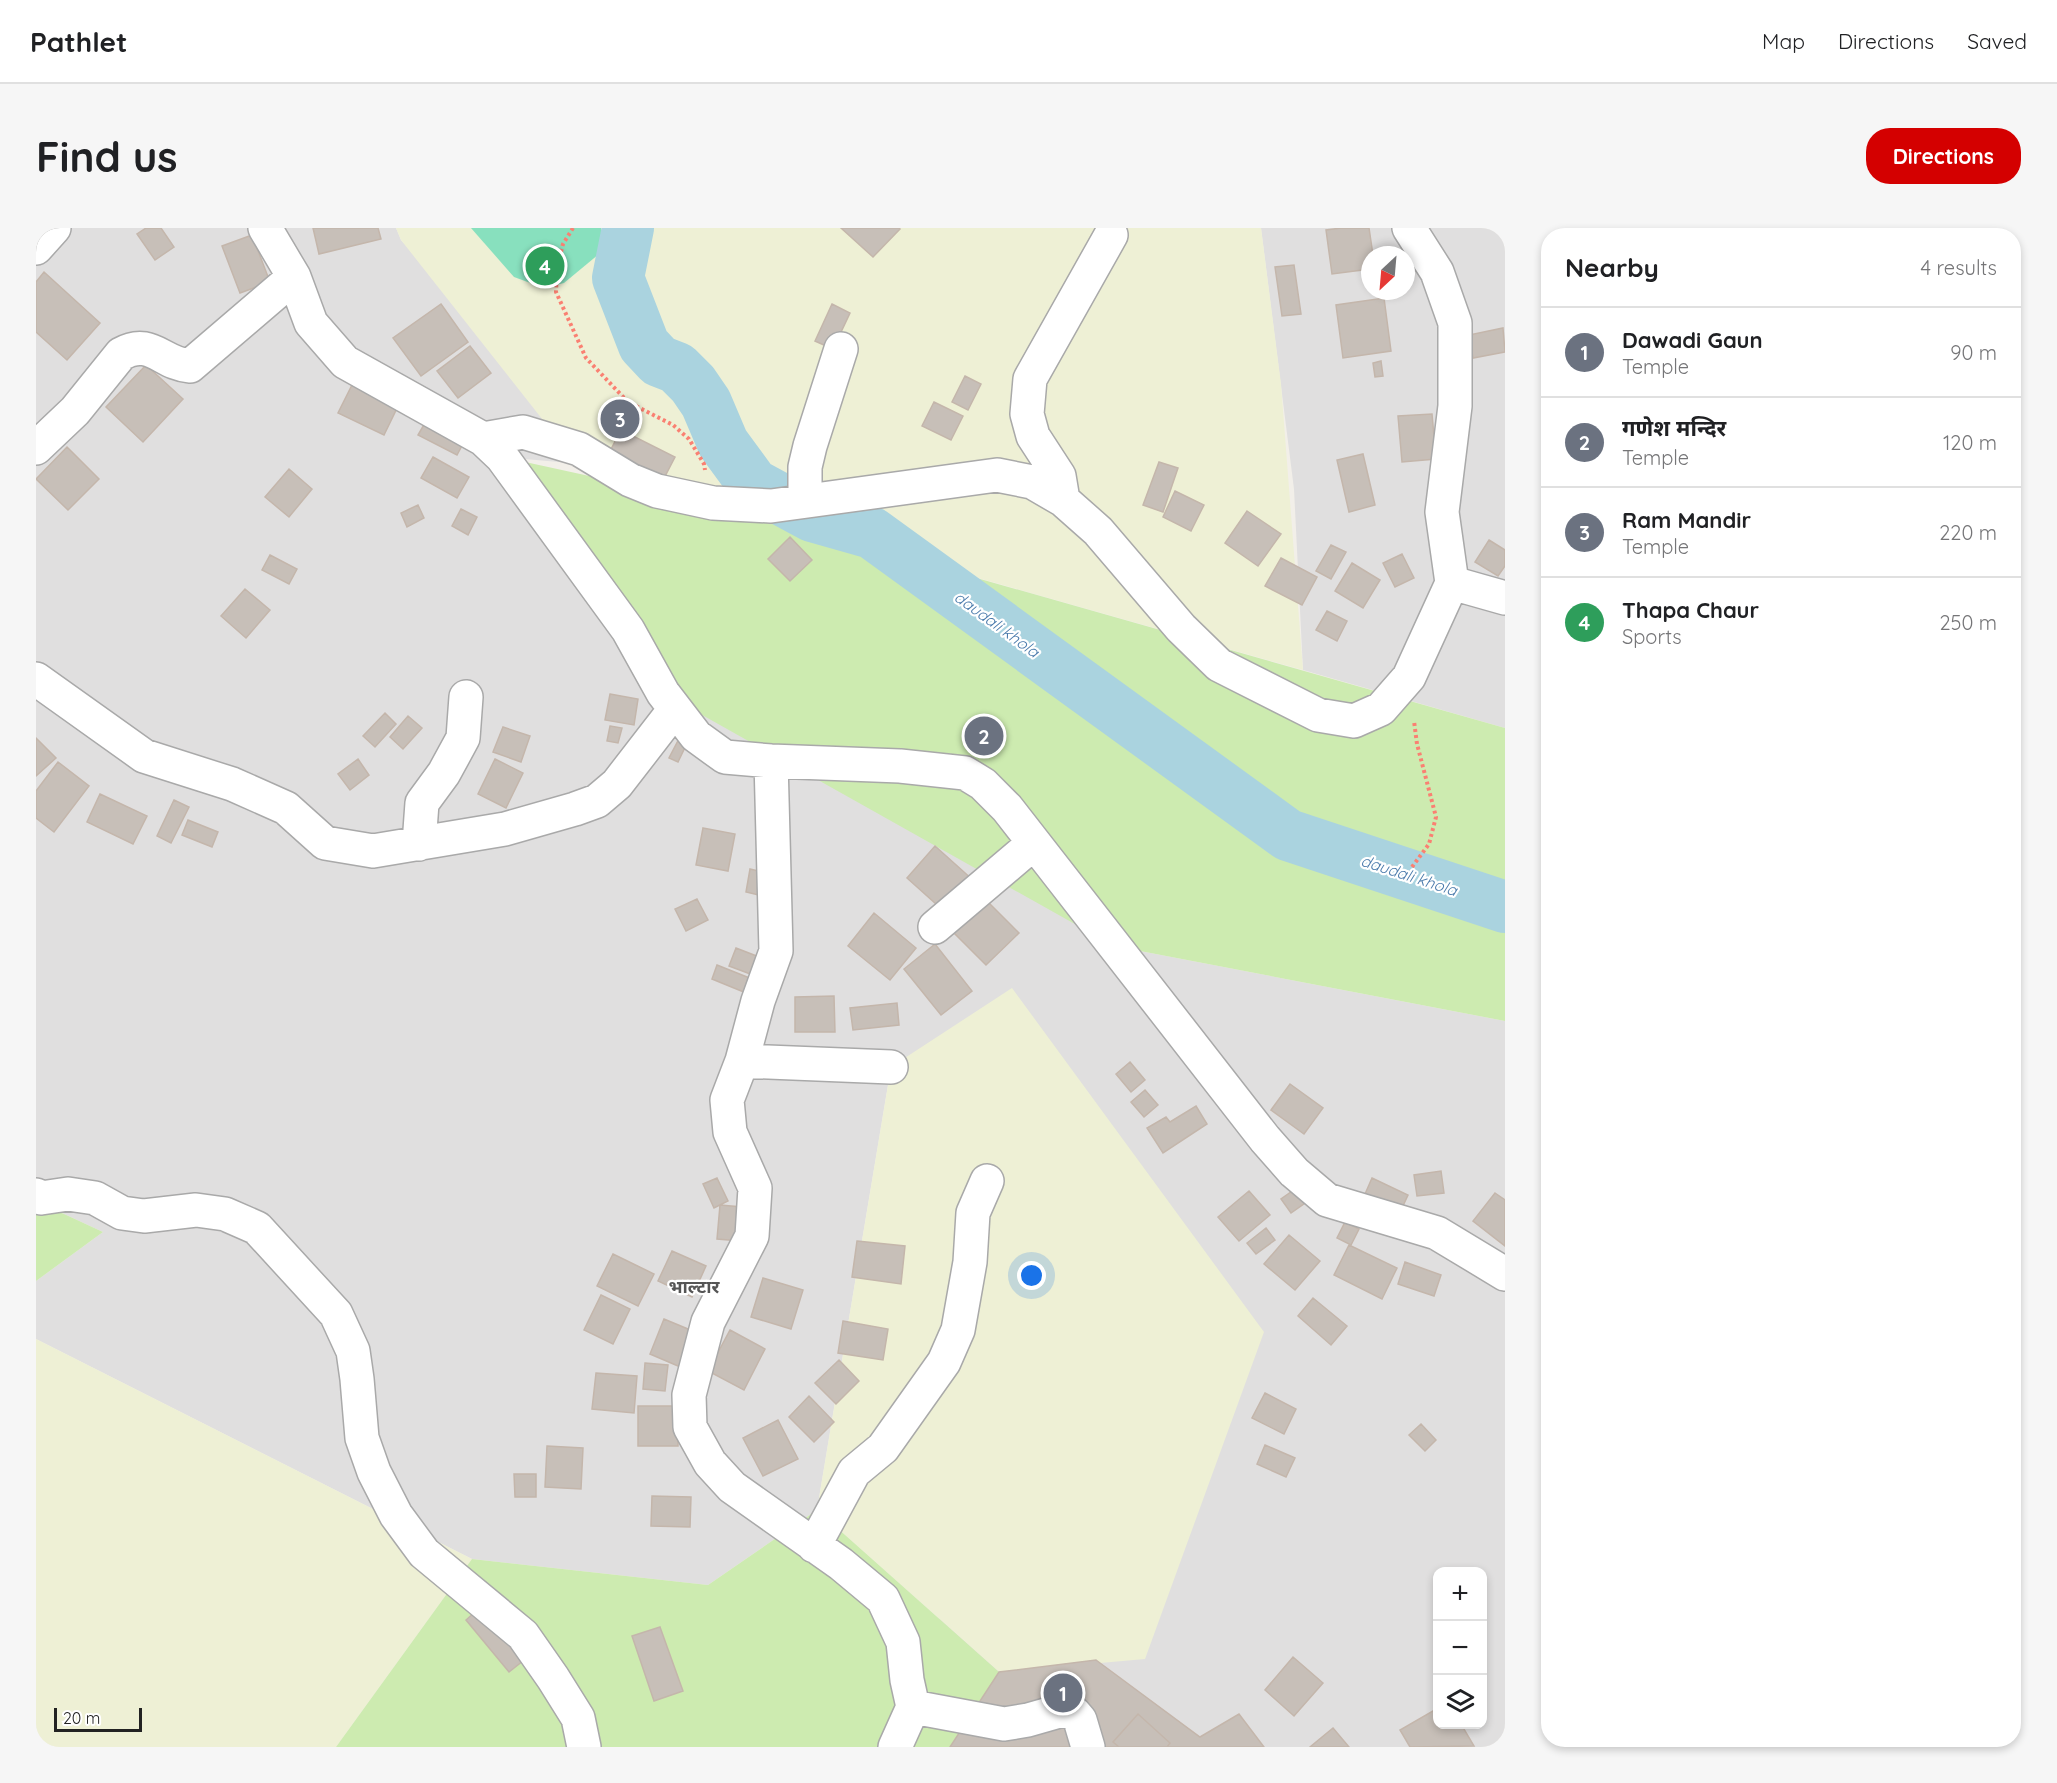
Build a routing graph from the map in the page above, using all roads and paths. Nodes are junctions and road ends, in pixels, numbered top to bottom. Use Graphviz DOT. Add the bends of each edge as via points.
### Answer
graph roads {
  1 [pos="54,228"];
  2 [pos="265,228"];
  3 [pos="573,228"];
  4 [pos="1409,228"];
  5 [pos="1110,235"];
  6 [pos="36,248"];
  7 [pos="294,277"];
  8 [pos="841,349"];
  9 [pos="483,439"];
  10 [pos="36,448"];
  11 [pos="1063,500"];
  12 [pos="713,503"];
  13 [pos="790,503"];
  14 [pos="1452,583"];
  15 [pos="1505,598"];
  16 [pos="1409,677"];
  17 [pos="36,679"];
  18 [pos="466,697"];
  19 [pos="675,709"];
  20 [pos="771,761"];
  21 [pos="1034,843"];
  22 [pos="419,844"];
  23 [pos="1412,867"];
  24 [pos="935,927"];
  25 [pos="742,1061"];
  26 [pos="891,1067"];
  27 [pos="987,1181"];
  28 [pos="36,1195"];
  29 [pos="1505,1274"];
  30 [pos="814,1546"];
  31 [pos="913,1707"];
  32 [pos="584,1747"];
  33 [pos="896,1747"];
  34 [pos="1088,1747"];
  1 -- 6 [label="street"];
  2 -- 7 [label="street"];
  3 -- 12 [label="path" via="556,268 556,292 586,358 628,402 673,425 689,439 704,464"];
  4 -- 14 [label="street" via="1437,272 1455,323 1455,405 1442,512"];
  5 -- 11 [label="street" via="1029,379 1027,414 1034,436 1059,476"];
  7 -- 9 [label="street" via="311,323 345,362"];
  7 -- 10 [label="street" via="190,366 179,365 146,348 131,348 121,354 75,411"];
  8 -- 13 [label="street" via="806,467"];
  9 -- 12 [label="street" via="523,432 579,448 630,480 657,491"];
  9 -- 19 [label="street" via="502,457 628,630"];
  11 -- 13 [label="street" via="1032,482 997,475"];
  11 -- 16 [label="street" via="1098,531 1181,628 1219,665 1262,688 1318,715 1354,721 1381,709"];
  12 -- 13 [label="street"];
  14 -- 15 [label="street"];
  14 -- 16 [label="street"];
  16 -- 23 [label="path" via="1417,744 1436,817 1429,844"];
  17 -- 22 [label="street" via="144,756 232,784 286,808 326,843 373,851"];
  18 -- 22 [label="street" via="464,738 422,803"];
  19 -- 20 [label="street" via="696,736 725,757"];
  19 -- 22 [label="street" via="617,784 597,801 505,829"];
  20 -- 21 [label="street" via="965,772 1007,808"];
  20 -- 25 [label="street" via="776,951"];
  21 -- 24 [label="street"];
  21 -- 29 [label="street" via="1294,1172 1327,1200 1437,1233"];
  25 -- 26 [label="street"];
  25 -- 30 [label="street" via="727,1100 730,1132 755,1188 752,1236 708,1322 689,1395 690,1427 710,1463 732,1487"];
  27 -- 30 [label="street" via="973,1213 970,1262 958,1330 944,1362 883,1448 854,1472"];
  28 -- 32 [label="street" via="95,1198 122,1213 144,1216 196,1210 225,1214 257,1228 336,1314 353,1351 362,1438 396,1515 424,1553 524,1635 578,1718"];
  30 -- 31 [label="street" via="883,1599 903,1642"];
  31 -- 33 [label="street"];
  31 -- 34 [label="street" via="1004,1724 1063,1710 1080,1720"];
}
